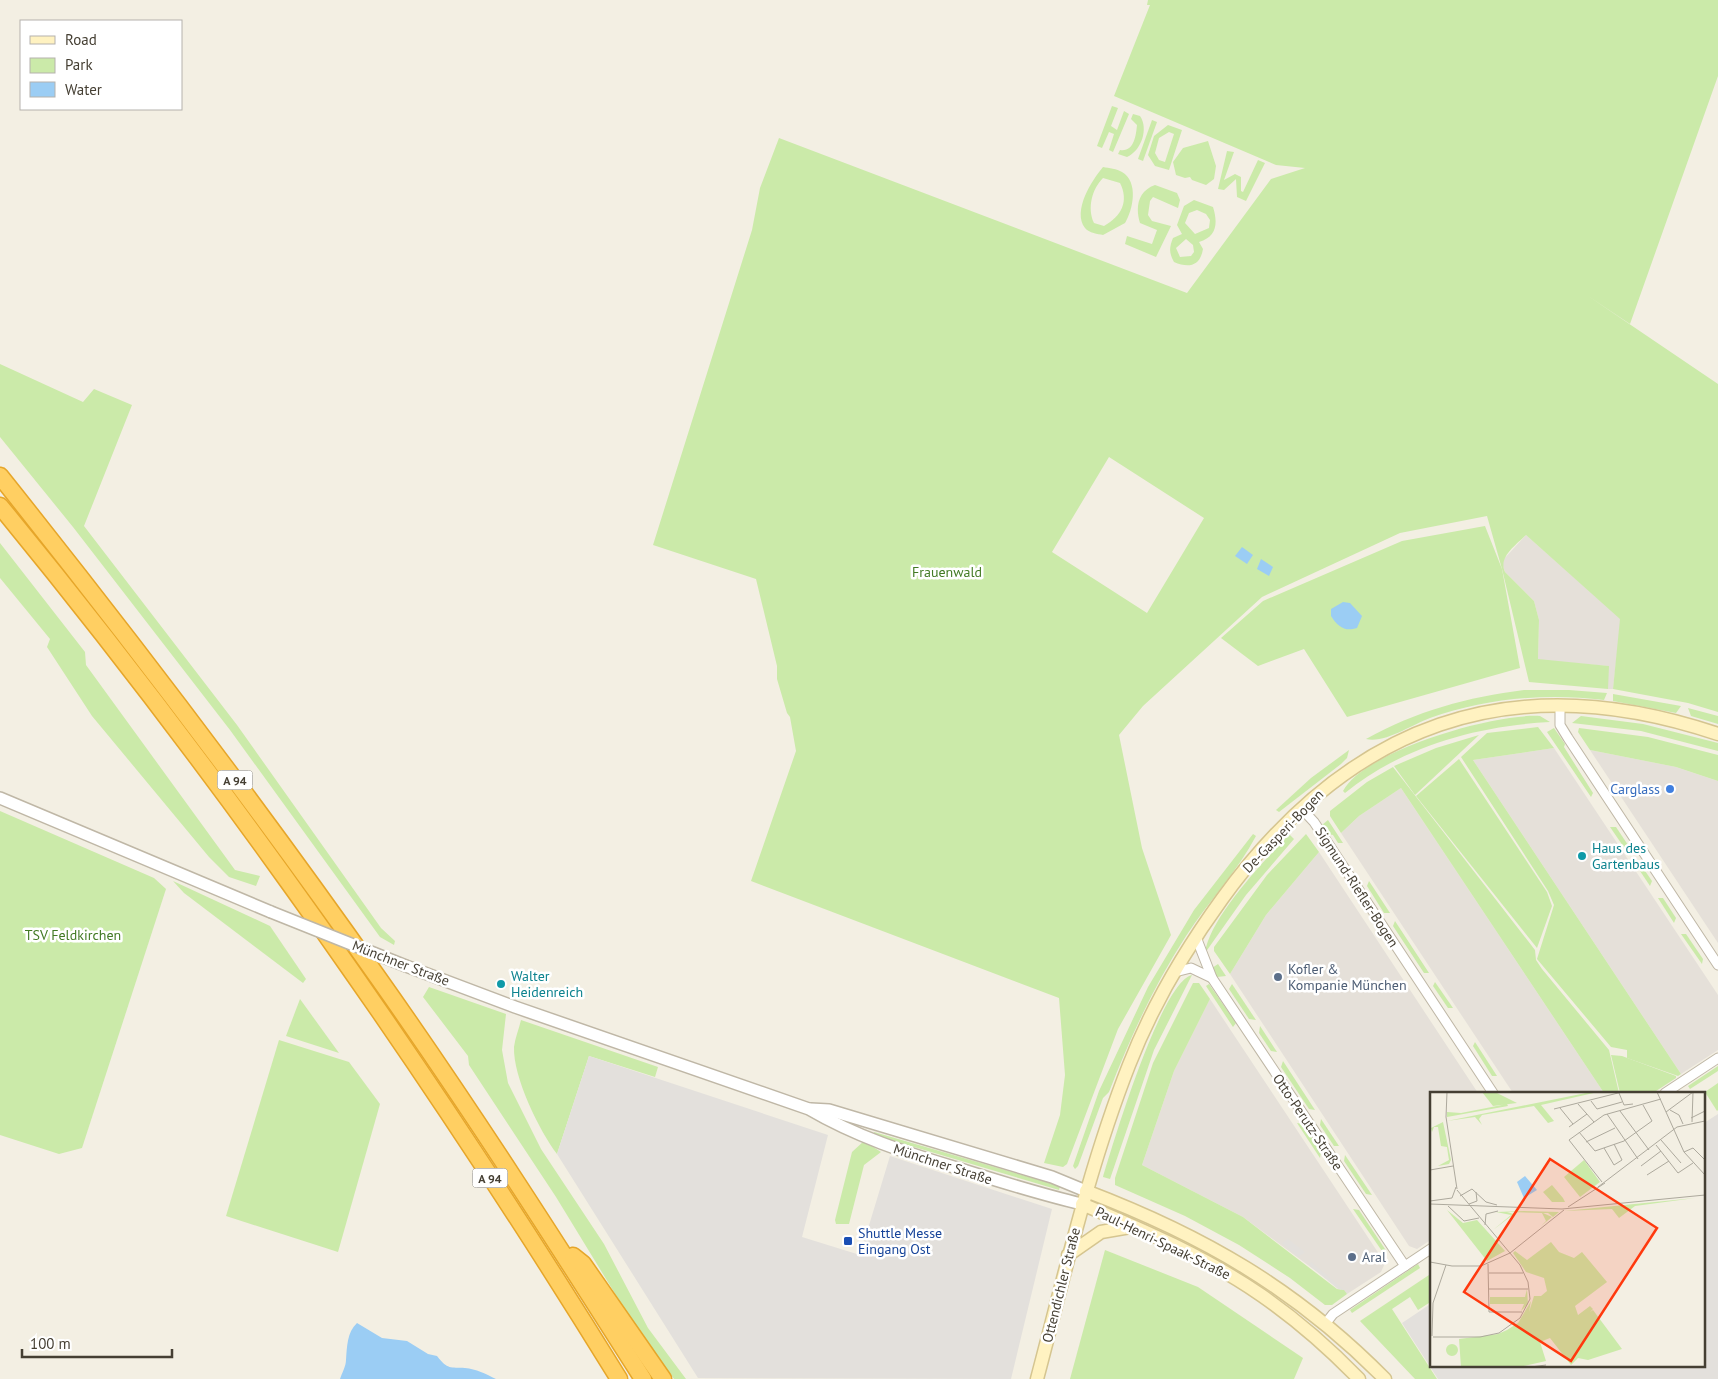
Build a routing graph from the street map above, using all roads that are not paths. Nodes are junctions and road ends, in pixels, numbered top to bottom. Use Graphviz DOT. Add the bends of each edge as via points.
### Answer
graph roads {
  1 [pos="0,476"];
  2 [pos="0,506"];
  3 [pos="1560,706"];
  4 [pos="1718,734"];
  5 [pos="0,798"];
  6 [pos="1301,808"];
  7 [pos="1196,937"];
  8 [pos="1718,965"];
  9 [pos="1175,972"];
  10 [pos="1212,978"];
  11 [pos="1718,1058"];
  12 [pos="1492,1092"];
  13 [pos="1667,1092"];
  14 [pos="809,1109"];
  15 [pos="1086,1191"];
  16 [pos="1082,1204"];
  17 [pos="1133,1226"];
  18 [pos="554,1240"];
  19 [pos="1430,1249"];
  20 [pos="1068,1255"];
  21 [pos="1405,1266"];
  22 [pos="1326,1323"];
  23 [pos="619,1379"];
  24 [pos="643,1379"];
  25 [pos="663,1379"];
  26 [pos="1037,1379"];
  27 [pos="1359,1379"];
  28 [pos="1385,1379"];
  1 -- 18 [label="highway, A 94" via="273,831 381,981"];
  2 -- 23 [label="highway, A 94" via="148,693 357,980"];
  3 -- 4 [label="main road, De-Gasperi-Bogen" via="1651,716"];
  3 -- 6 [label="main road, De-Gasperi-Bogen" via="1531,706 1465,716 1415,733 1355,765"];
  3 -- 8 [label="street" via="1560,725"];
  5 -- 14 [label="street, Münchner Straße, bridge" via="406,966"];
  6 -- 7 [label="main road, De-Gasperi-Bogen" via="1251,862"];
  6 -- 12 [label="street, Sigmund-Riefler-Bogen" via="1314,822"];
  7 -- 9 [label="main road, De-Gasperi-Bogen"];
  7 -- 10 [label="street, Otto-Perutz-Straße"];
  9 -- 10 [label="street" via="1191,968"];
  9 -- 15 [label="main road, De-Gasperi-Bogen" via="1129,1065"];
  10 -- 21 [label="street, Otto-Perutz-Straße"];
  11 -- 13 [label="street"];
  14 -- 15 [label="street, Münchner Straße" via="829,1110"];
  14 -- 16 [label="street, Münchner Straße" via="894,1148 1031,1192"];
  15 -- 16 [label="main road, Ottendichler Straße"];
  15 -- 22 [label="main road, Paul-Henri-Spaak-Straße" via="1217,1249"];
  16 -- 17 [label="main road, Paul-Henri-Spaak-Straße"];
  16 -- 20 [label="main road, Ottendichler Straße"];
  17 -- 20 [label="main road" via="1101,1232"];
  17 -- 27 [label="main road, Paul-Henri-Spaak-Straße" via="1209,1263 1261,1295 1319,1339"];
  18 -- 24 [label="highway, A 94"];
  18 -- 25 [label="highway" via="583,1264"];
  19 -- 21 [label="street"];
  20 -- 26 [label="main road, Ottendichler Straße"];
  21 -- 22 [label="street" via="1333,1314"];
  22 -- 28 [label="main road, Paul-Henri-Spaak-Straße"];
}
